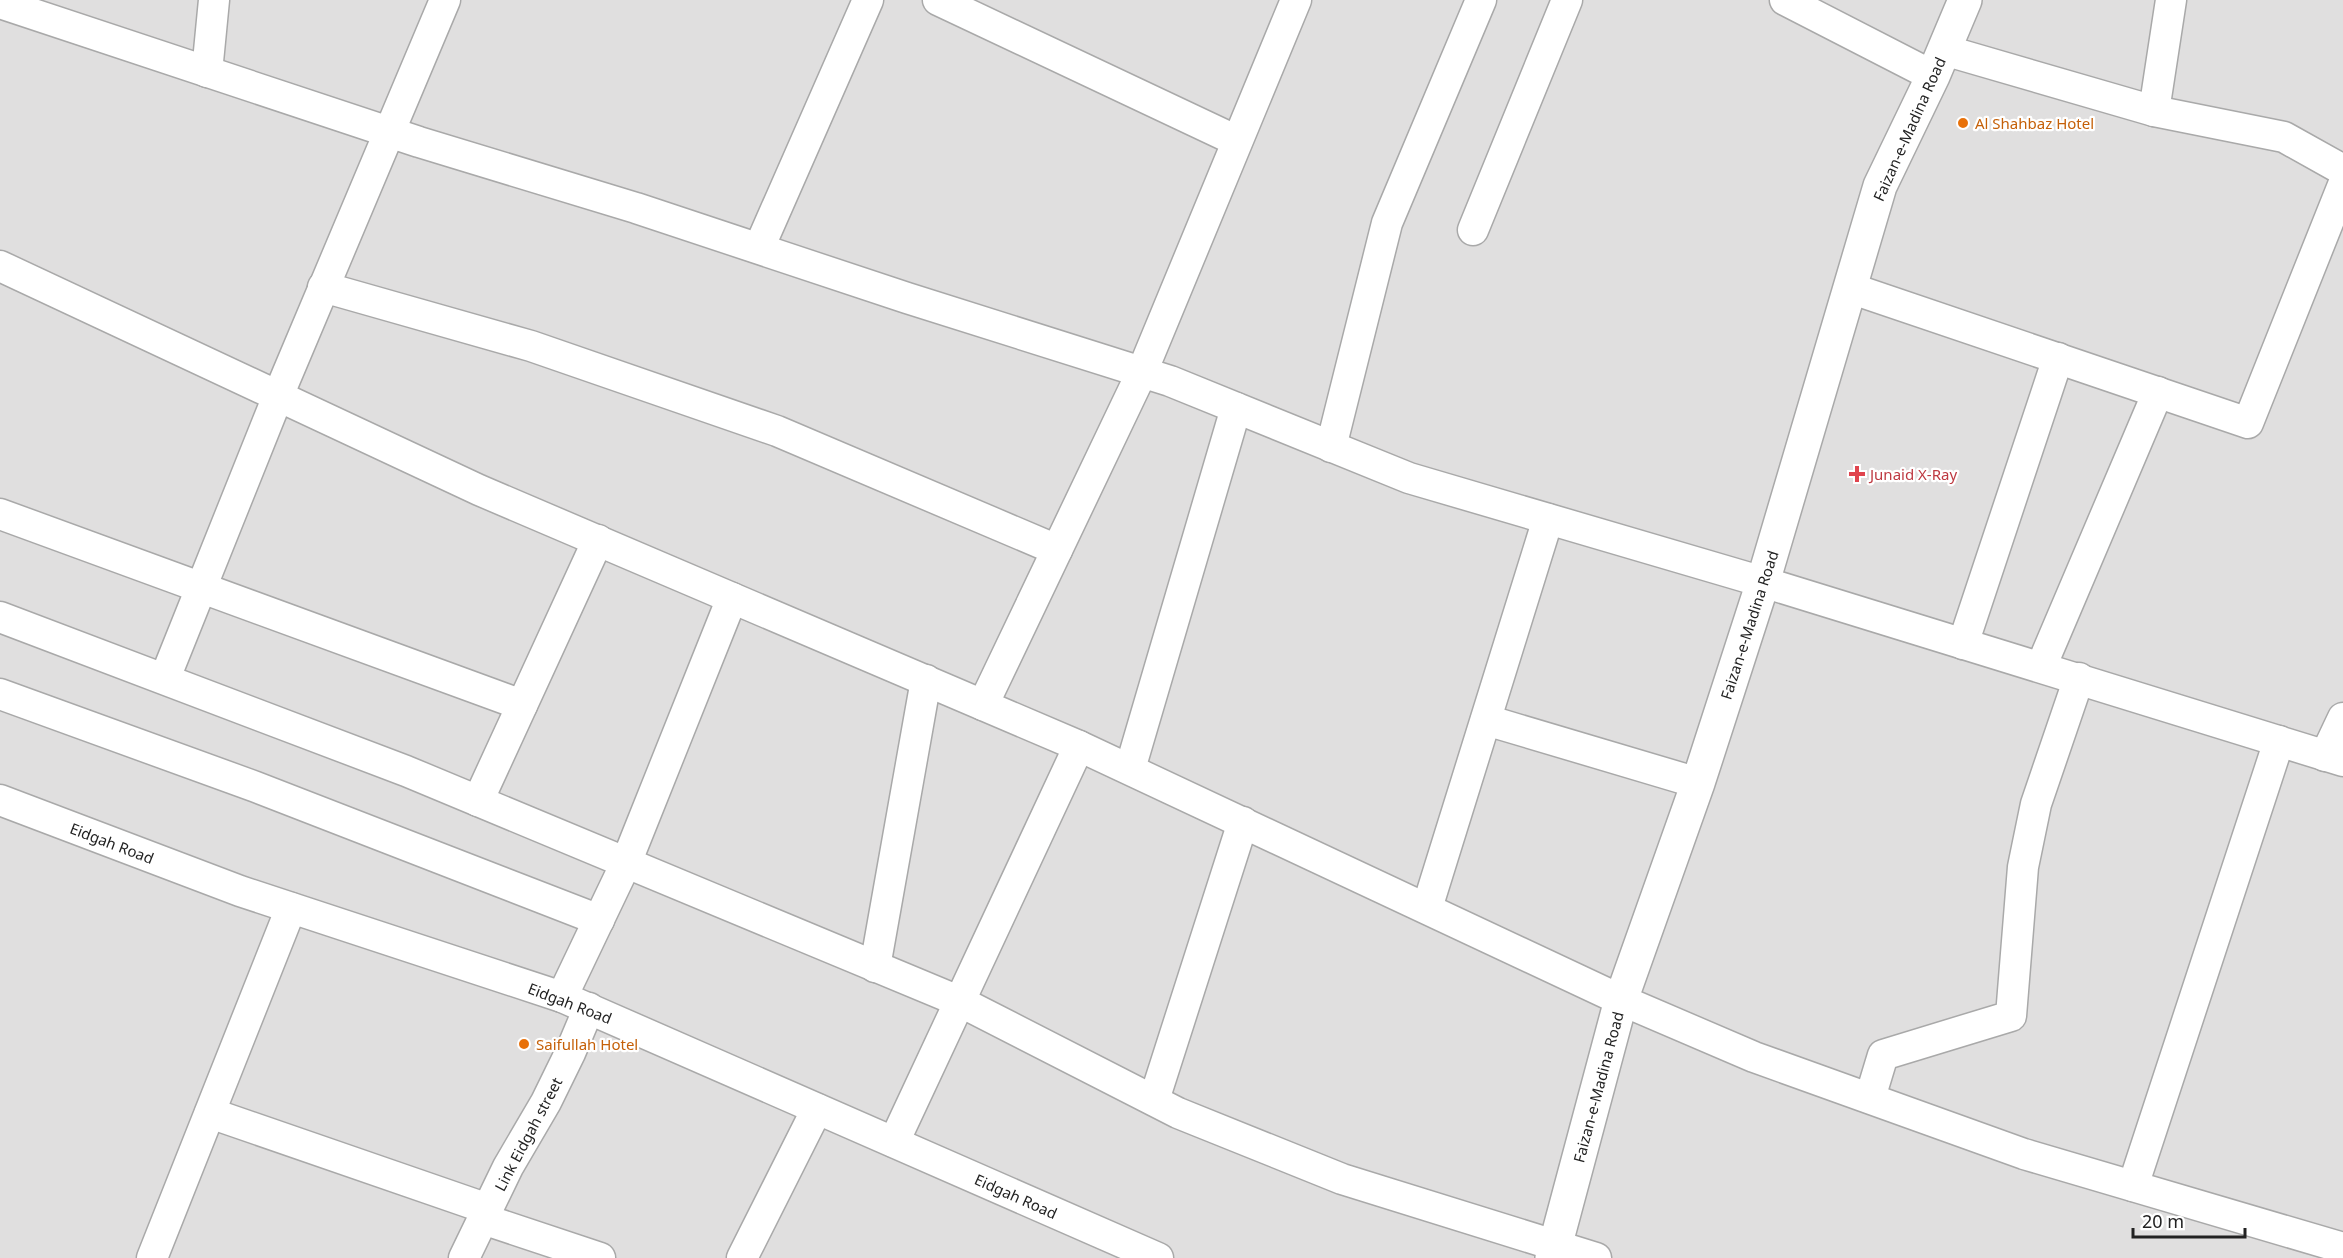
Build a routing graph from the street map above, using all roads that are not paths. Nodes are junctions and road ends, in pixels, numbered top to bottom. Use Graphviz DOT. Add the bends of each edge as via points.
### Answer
graph roads {
  1 [pos="214,0"];
  2 [pos="445,0"];
  3 [pos="868,0"];
  4 [pos="938,0"];
  5 [pos="1296,0"];
  6 [pos="1481,0"];
  7 [pos="1567,0"];
  8 [pos="1785,0"];
  9 [pos="1965,0"];
  10 [pos="2171,0"];
  11 [pos="0,3"];
  12 [pos="1939,63"];
  13 [pos="207,72"];
  14 [pos="2154,111"];
  15 [pos="387,132"];
  16 [pos="1238,141"];
  17 [pos="2343,170"];
  18 [pos="2343,185"];
  19 [pos="1473,230"];
  20 [pos="759,249"];
  21 [pos="0,266"];
  22 [pos="323,287"];
  23 [pos="1850,288"];
  24 [pos="2058,358"];
  25 [pos="1142,372"];
  26 [pos="2158,392"];
  27 [pos="278,396"];
  28 [pos="1236,408"];
  29 [pos="1331,447"];
  30 [pos="0,514"];
  31 [pos="1548,519"];
  32 [pos="598,540"];
  33 [pos="1057,550"];
  34 [pos="1763,582"];
  35 [pos="201,587"];
  36 [pos="732,598"];
  37 [pos="0,617"];
  38 [pos="1963,644"];
  39 [pos="2041,667"];
  40 [pos="165,678"];
  41 [pos="2079,678"];
  42 [pos="926,680"];
  43 [pos="0,694"];
  44 [pos="522,705"];
  45 [pos="983,705"];
  46 [pos="2343,718"];
  47 [pos="1486,720"];
  48 [pos="2279,741"];
  49 [pos="1079,746"];
  50 [pos="2334,759"];
  51 [pos="1130,769"];
  52 [pos="1698,783"];
  53 [pos="0,800"];
  54 [pos="478,801"];
  55 [pos="1243,822"];
  56 [pos="626,863"];
  57 [pos="291,908"];
  58 [pos="1426,908"];
  59 [pos="599,920"];
  60 [pos="875,967"];
  61 [pos="1621,1000"];
  62 [pos="961,1002"];
  63 [pos="576,1003"];
  64 [pos="1870,1098"];
  65 [pos="1154,1100"];
  66 [pos="818,1109"];
  67 [pos="210,1113"];
  68 [pos="894,1142"];
  69 [pos="2133,1186"];
  70 [pos="486,1214"];
  71 [pos="2343,1248"];
  72 [pos="1554,1252"];
  73 [pos="152,1258"];
  74 [pos="464,1258"];
  75 [pos="600,1258"];
  76 [pos="742,1258"];
  77 [pos="1158,1258"];
  78 [pos="1596,1258"];
  1 -- 13 [label="street"];
  2 -- 15 [label="street"];
  3 -- 20 [label="street"];
  4 -- 16 [label="street"];
  5 -- 16 [label="street"];
  6 -- 29 [label="street" via="1387,223"];
  7 -- 19 [label="street"];
  8 -- 12 [label="street"];
  9 -- 12 [label="street, Faizan-e-Madina Road"];
  10 -- 14 [label="street"];
  11 -- 13 [label="street"];
  12 -- 14 [label="street"];
  12 -- 23 [label="street, Faizan-e-Madina Road" via="1880,186"];
  13 -- 15 [label="street"];
  14 -- 17 [label="street" via="2284,137"];
  15 -- 20 [label="street"];
  15 -- 22 [label="street"];
  16 -- 25 [label="street"];
  18 -- 26 [label="street" via="2248,423"];
  20 -- 25 [label="street"];
  21 -- 27 [label="street"];
  22 -- 27 [label="street"];
  22 -- 33 [label="street" via="531,346 777,431"];
  23 -- 24 [label="street"];
  23 -- 34 [label="street, Faizan-e-Madina Road"];
  24 -- 26 [label="street"];
  24 -- 38 [label="street"];
  25 -- 28 [label="street"];
  25 -- 33 [label="street"];
  26 -- 39 [label="street"];
  27 -- 32 [label="street"];
  27 -- 35 [label="street"];
  28 -- 29 [label="street"];
  28 -- 51 [label="street"];
  29 -- 31 [label="street" via="1409,478"];
  30 -- 35 [label="street"];
  31 -- 34 [label="street"];
  31 -- 47 [label="street"];
  32 -- 36 [label="street"];
  32 -- 44 [label="street"];
  33 -- 45 [label="street"];
  34 -- 38 [label="street"];
  34 -- 52 [label="street, Faizan-e-Madina Road"];
  35 -- 40 [label="street"];
  35 -- 44 [label="street"];
  36 -- 42 [label="street"];
  36 -- 56 [label="street, Link Eidgah street"];
  37 -- 40 [label="street"];
  38 -- 39 [label="street"];
  39 -- 41 [label="street"];
  40 -- 54 [label="street"];
  41 -- 48 [label="street"];
  41 -- 64 [label="street" via="2036,804 2025,856 2011,1016 1883,1055"];
  42 -- 45 [label="street"];
  42 -- 60 [label="street"];
  43 -- 59 [label="street" via="256,787"];
  44 -- 54 [label="street"];
  45 -- 49 [label="street"];
  46 -- 50 [label="street"];
  47 -- 52 [label="street"];
  47 -- 58 [label="street"];
  48 -- 50 [label="street"];
  48 -- 69 [label="street"];
  49 -- 51 [label="street"];
  49 -- 62 [label="street"];
  51 -- 55 [label="street"];
  52 -- 61 [label="street, Faizan-e-Madina Road"];
  53 -- 57 [label="street, Eidgah Road"];
  54 -- 56 [label="street"];
  55 -- 58 [label="street"];
  55 -- 65 [label="street"];
  56 -- 59 [label="street, Link Eidgah street"];
  56 -- 60 [label="street"];
  57 -- 63 [label="street, Eidgah Road"];
  57 -- 67 [label="street"];
  58 -- 61 [label="street"];
  59 -- 63 [label="street, Link Eidgah street"];
  60 -- 62 [label="street"];
  61 -- 64 [label="street" via="1754,1057"];
  61 -- 72 [label="street, Faizan-e-Madina Road"];
  62 -- 65 [label="street"];
  62 -- 68 [label="street"];
  63 -- 66 [label="street, Eidgah Road"];
  63 -- 70 [label="street, Link Eidgah street" via="570,1053"];
  64 -- 69 [label="street" via="2024,1154"];
  65 -- 72 [label="street" via="1342,1179"];
  66 -- 68 [label="street, Eidgah Road"];
  66 -- 76 [label="street"];
  67 -- 70 [label="street"];
  67 -- 73 [label="street"];
  68 -- 77 [label="street, Eidgah Road"];
  69 -- 71 [label="street"];
  70 -- 74 [label="street, Link Eidgah street"];
  70 -- 75 [label="street"];
  72 -- 78 [label="street"];
}
